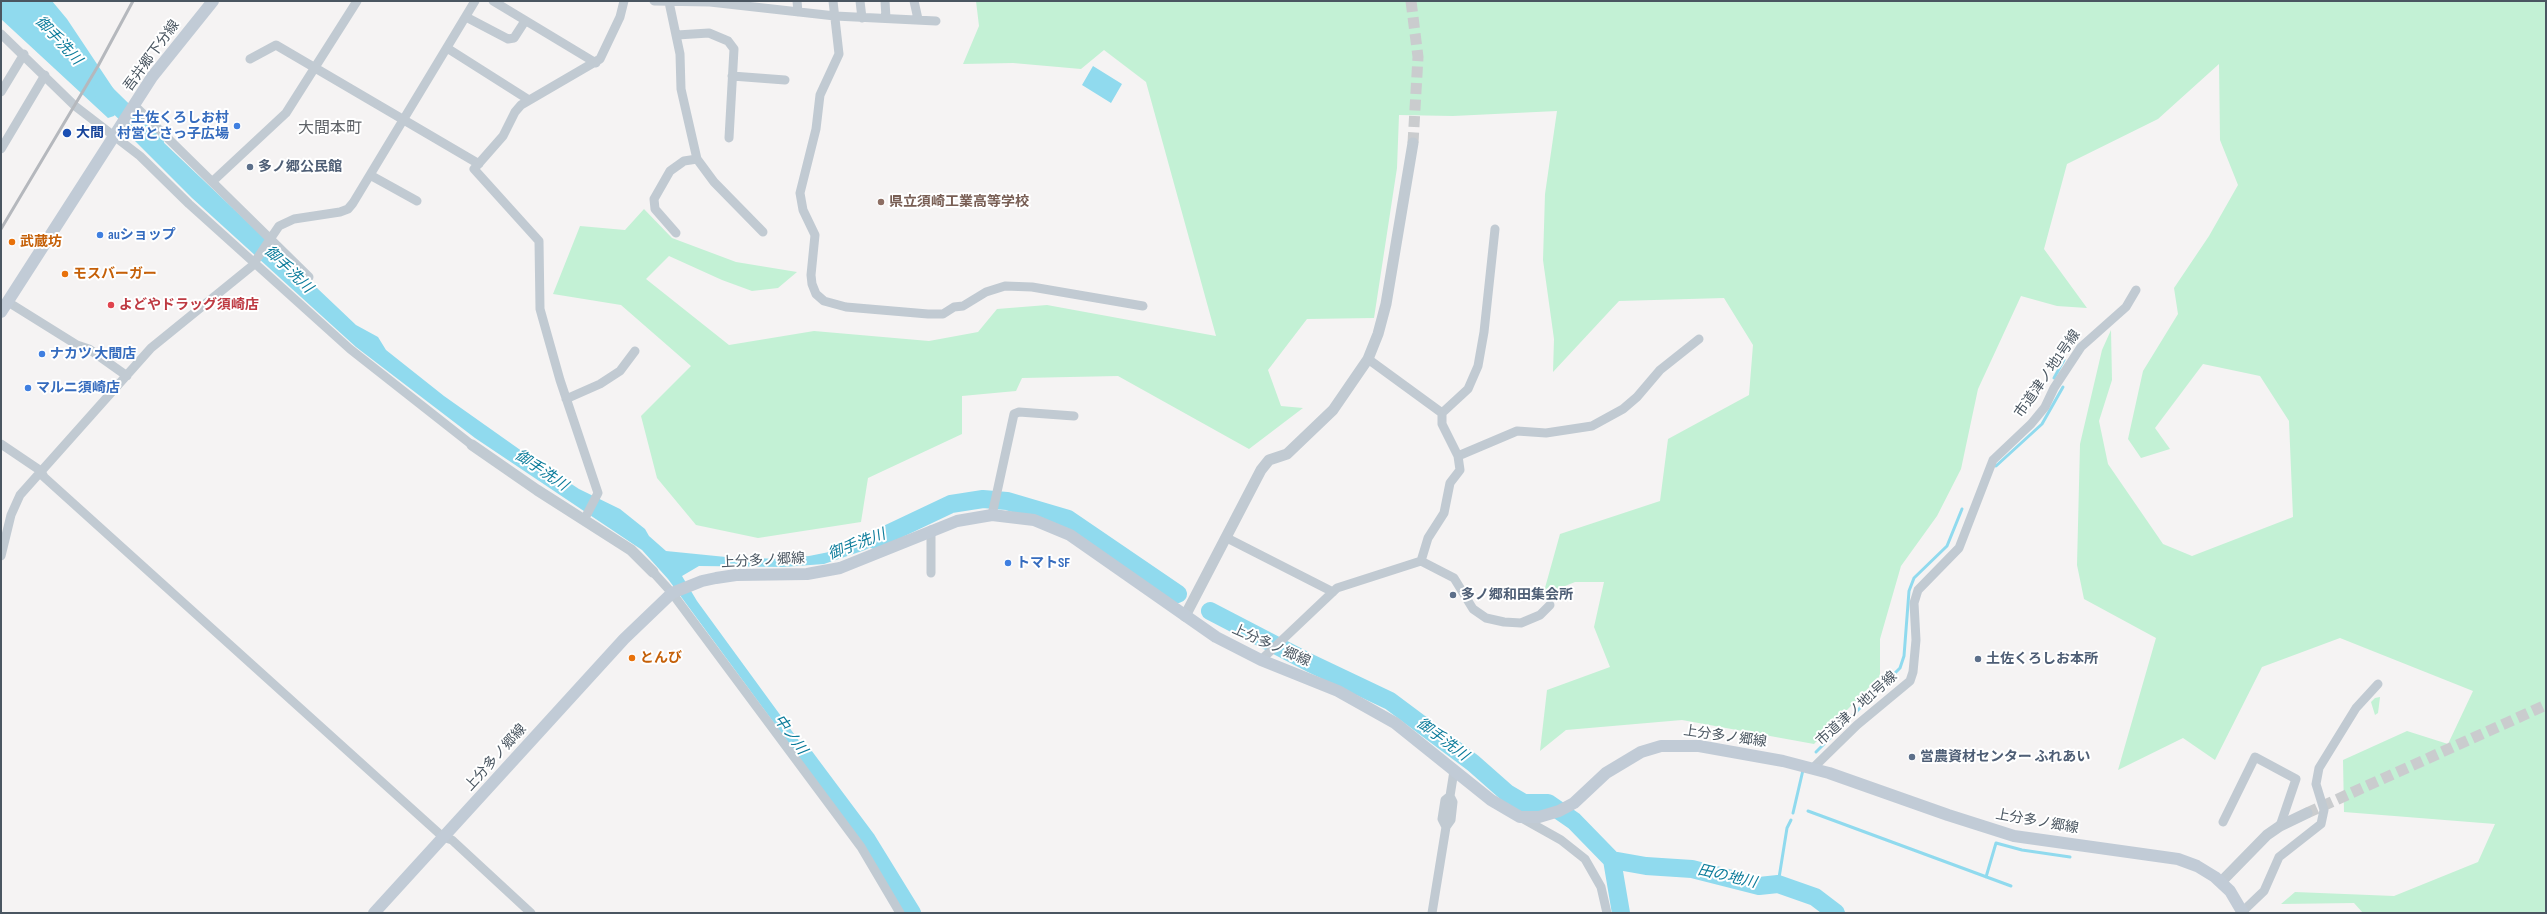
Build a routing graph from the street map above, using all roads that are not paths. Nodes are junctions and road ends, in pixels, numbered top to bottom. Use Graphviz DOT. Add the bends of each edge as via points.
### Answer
graph roads {
  1 [pos="213,1"];
  2 [pos="357,1"];
  3 [pos="476,1"];
  4 [pos="493,1"];
  5 [pos="624,1"];
  6 [pos="654,1"];
  7 [pos="797,1"];
  8 [pos="833,1"];
  9 [pos="860,1"];
  10 [pos="885,1"];
  11 [pos="914,1"];
  12 [pos="670,2"];
  13 [pos="735,3"];
  14 [pos="798,12"];
  15 [pos="835,16"];
  16 [pos="466,17"];
  17 [pos="862,18"];
  18 [pos="886,18"];
  19 [pos="918,19"];
  20 [pos="936,20"];
  21 [pos="525,21"];
  22 [pos="1,34"];
  23 [pos="677,35"];
  24 [pos="447,48"];
  25 [pos="24,54"];
  26 [pos="250,59"];
  27 [pos="596,63"];
  28 [pos="315,67"];
  29 [pos="45,75"];
  30 [pos="732,76"];
  31 [pos="785,80"];
  32 [pos="1,92"];
  33 [pos="529,100"];
  34 [pos="133,108"];
  35 [pos="404,119"];
  36 [pos="117,133"];
  37 [pos="729,138"];
  38 [pos="1413,144"];
  39 [pos="1,149"];
  40 [pos="697,159"];
  41 [pos="479,164"];
  42 [pos="370,175"];
  43 [pos="213,181"];
  44 [pos="417,201"];
  45 [pos="1495,229"];
  46 [pos="763,232"];
  47 [pos="676,233"];
  48 [pos="269,240"];
  49 [pos="256,260"];
  50 [pos="309,277"];
  51 [pos="2136,290"];
  52 [pos="8,302"];
  53 [pos="1143,306"];
  54 [pos="1,312"];
  55 [pos="1699,339"];
  56 [pos="635,351"];
  57 [pos="1368,358"];
  58 [pos="127,376"];
  59 [pos="566,399"];
  60 [pos="1442,412"];
  61 [pos="1074,416"];
  62 [pos="1,444"];
  63 [pos="472,444"];
  64 [pos="1458,456"];
  65 [pos="41,471"];
  66 [pos="993,511"];
  67 [pos="585,517"];
  68 [pos="931,530"];
  69 [pos="1227,538"];
  70 [pos="1,555"];
  71 [pos="1421,561"];
  72 [pos="654,572"];
  73 [pos="931,573"];
  74 [pos="674,591"];
  75 [pos="1333,592"];
  76 [pos="1550,605"];
  77 [pos="1184,616"];
  78 [pos="1265,656"];
  79 [pos="2378,684"];
  80 [pos="1812,769"];
  81 [pos="1454,771"];
  82 [pos="2307,813"];
  83 [pos="1520,817"];
  84 [pos="2223,822"];
  85 [pos="2280,826"];
  86 [pos="443,837"];
  87 [pos="2221,882"];
  88 [pos="2242,912"];
  89 [pos="374,913"];
  90 [pos="531,913"];
  91 [pos="900,913"];
  92 [pos="1432,913"];
  93 [pos="1607,913"];
  1 -- 34 [label="main road, 吾井郷下分線" via="152,77"];
  2 -- 28 [label="street"];
  3 -- 16 [label="street"];
  4 -- 21 [label="street"];
  5 -- 27 [label="street" via="615,30 603,55"];
  6 -- 12 [label="street"];
  7 -- 14 [label="street"];
  8 -- 15 [label="street"];
  9 -- 17 [label="street"];
  10 -- 18 [label="street"];
  11 -- 19 [label="street"];
  12 -- 13 [label="street"];
  12 -- 23 [label="street"];
  13 -- 14 [label="street"];
  14 -- 15 [label="street"];
  15 -- 17 [label="street"];
  15 -- 53 [label="street" via="839,54 820,95 816,129 800,193 803,210 815,235 811,280 820,298 846,307 943,314 986,292 1005,286 1032,287"];
  16 -- 21 [label="street" via="508,39 514,38"];
  16 -- 24 [label="street"];
  17 -- 18 [label="street"];
  18 -- 19 [label="street"];
  19 -- 20 [label="street"];
  21 -- 27 [label="street"];
  22 -- 25 [label="street"];
  23 -- 30 [label="street" via="709,33 728,41 734,49"];
  23 -- 40 [label="street" via="681,89"];
  24 -- 33 [label="street"];
  24 -- 35 [label="street"];
  25 -- 29 [label="street"];
  25 -- 32 [label="street"];
  26 -- 28 [label="street" via="276,45"];
  27 -- 33 [label="street"];
  28 -- 35 [label="street"];
  28 -- 43 [label="street" via="282,119"];
  29 -- 36 [label="street" via="75,106"];
  29 -- 39 [label="street"];
  30 -- 31 [label="street"];
  30 -- 37 [label="street"];
  33 -- 41 [label="street" via="515,112 503,136"];
  34 -- 36 [label="main road, 吾井郷下分線"];
  34 -- 43 [label="street"];
  35 -- 41 [label="street"];
  35 -- 42 [label="street"];
  36 -- 49 [label="street"];
  36 -- 52 [label="main road, 吾井郷下分線"];
  38 -- 57 [label="street" via="1386,304"];
  40 -- 46 [label="street" via="708,176"];
  40 -- 47 [label="street" via="684,161 670,171 654,199 655,209"];
  41 -- 59 [label="street" via="474,169 539,241 540,309"];
  42 -- 44 [label="street"];
  42 -- 48 [label="street" via="348,209 285,222"];
  43 -- 48 [label="street"];
  45 -- 60 [label="street" via="1478,366 1468,389"];
  48 -- 49 [label="street"];
  48 -- 50 [label="street"];
  49 -- 58 [label="street" via="152,348"];
  49 -- 63 [label="street" via="350,349"];
  51 -- 80 [label="street, 市道津ノ地1号線" via="2126,307 2082,347 2054,388 2045,407 2031,424 1993,460 1959,548 1918,590 1914,603 1916,640 1910,680 1857,725"];
  52 -- 54 [label="main road, 吾井郷下分線"];
  52 -- 58 [label="street" via="77,345 89,349"];
  55 -- 64 [label="street" via="1660,370 1623,410 1592,426 1546,434 1517,431"];
  56 -- 59 [label="street" via="620,371 600,384"];
  57 -- 60 [label="street"];
  57 -- 69 [label="street" via="1333,410 1287,454 1266,463"];
  58 -- 65 [label="street"];
  59 -- 67 [label="street" via="598,493"];
  60 -- 64 [label="street" via="1442,424"];
  61 -- 66 [label="street" via="1019,412 1014,414"];
  62 -- 65 [label="street"];
  63 -- 67 [label="street"];
  64 -- 71 [label="street" via="1460,470 1450,483 1444,513 1428,538"];
  65 -- 70 [label="street" via="15,503"];
  65 -- 86 [label="street" via="50,482"];
  66 -- 68 [label="main road, 上分多ノ郷線"];
  66 -- 77 [label="main road, 上分多ノ郷線" via="1034,520 1070,535"];
  67 -- 72 [label="street" via="631,550"];
  68 -- 73 [label="street"];
  68 -- 74 [label="main road, 上分多ノ郷線" via="865,559 829,571 807,574 736,575 692,584"];
  69 -- 75 [label="street"];
  69 -- 77 [label="street"];
  71 -- 75 [label="street" via="1342,586"];
  71 -- 76 [label="street" via="1454,578 1474,610 1486,618 1521,623 1540,615"];
  72 -- 74 [label="street"];
  74 -- 86 [label="main road, 上分多ノ郷線" via="624,639"];
  74 -- 91 [label="street" via="860,847"];
  75 -- 78 [label="street"];
  77 -- 78 [label="main road, 上分多ノ郷線" via="1216,637"];
  78 -- 81 [label="main road, 上分多ノ郷線" via="1377,712"];
  79 -- 88 [label="street" via="2356,708 2319,768 2316,784 2324,810 2321,824 2278,857 2264,891"];
  80 -- 83 [label="main road, 上分多ノ郷線" via="1713,748 1688,745 1661,746 1631,756 1606,773 1574,803 1559,811 1539,818"];
  80 -- 87 [label="main road, 上分多ノ郷線" via="1875,788 1990,830 2031,839 2169,857 2197,866"];
  81 -- 83 [label="main road, 上分多ノ郷線" via="1491,800"];
  81 -- 92 [label="street" via="1450,796 1445,800 1442,819 1446,827"];
  82 -- 85 [label="street"];
  83 -- 93 [label="street" via="1561,840 1585,859 1601,887"];
  84 -- 85 [label="street" via="2255,757 2296,779"];
  85 -- 87 [label="street" via="2254,846"];
  86 -- 89 [label="main road, 上分多ノ郷線"];
  86 -- 90 [label="street" via="452,840"];
  87 -- 88 [label="main road, 上分多ノ郷線" via="2230,891"];
}
